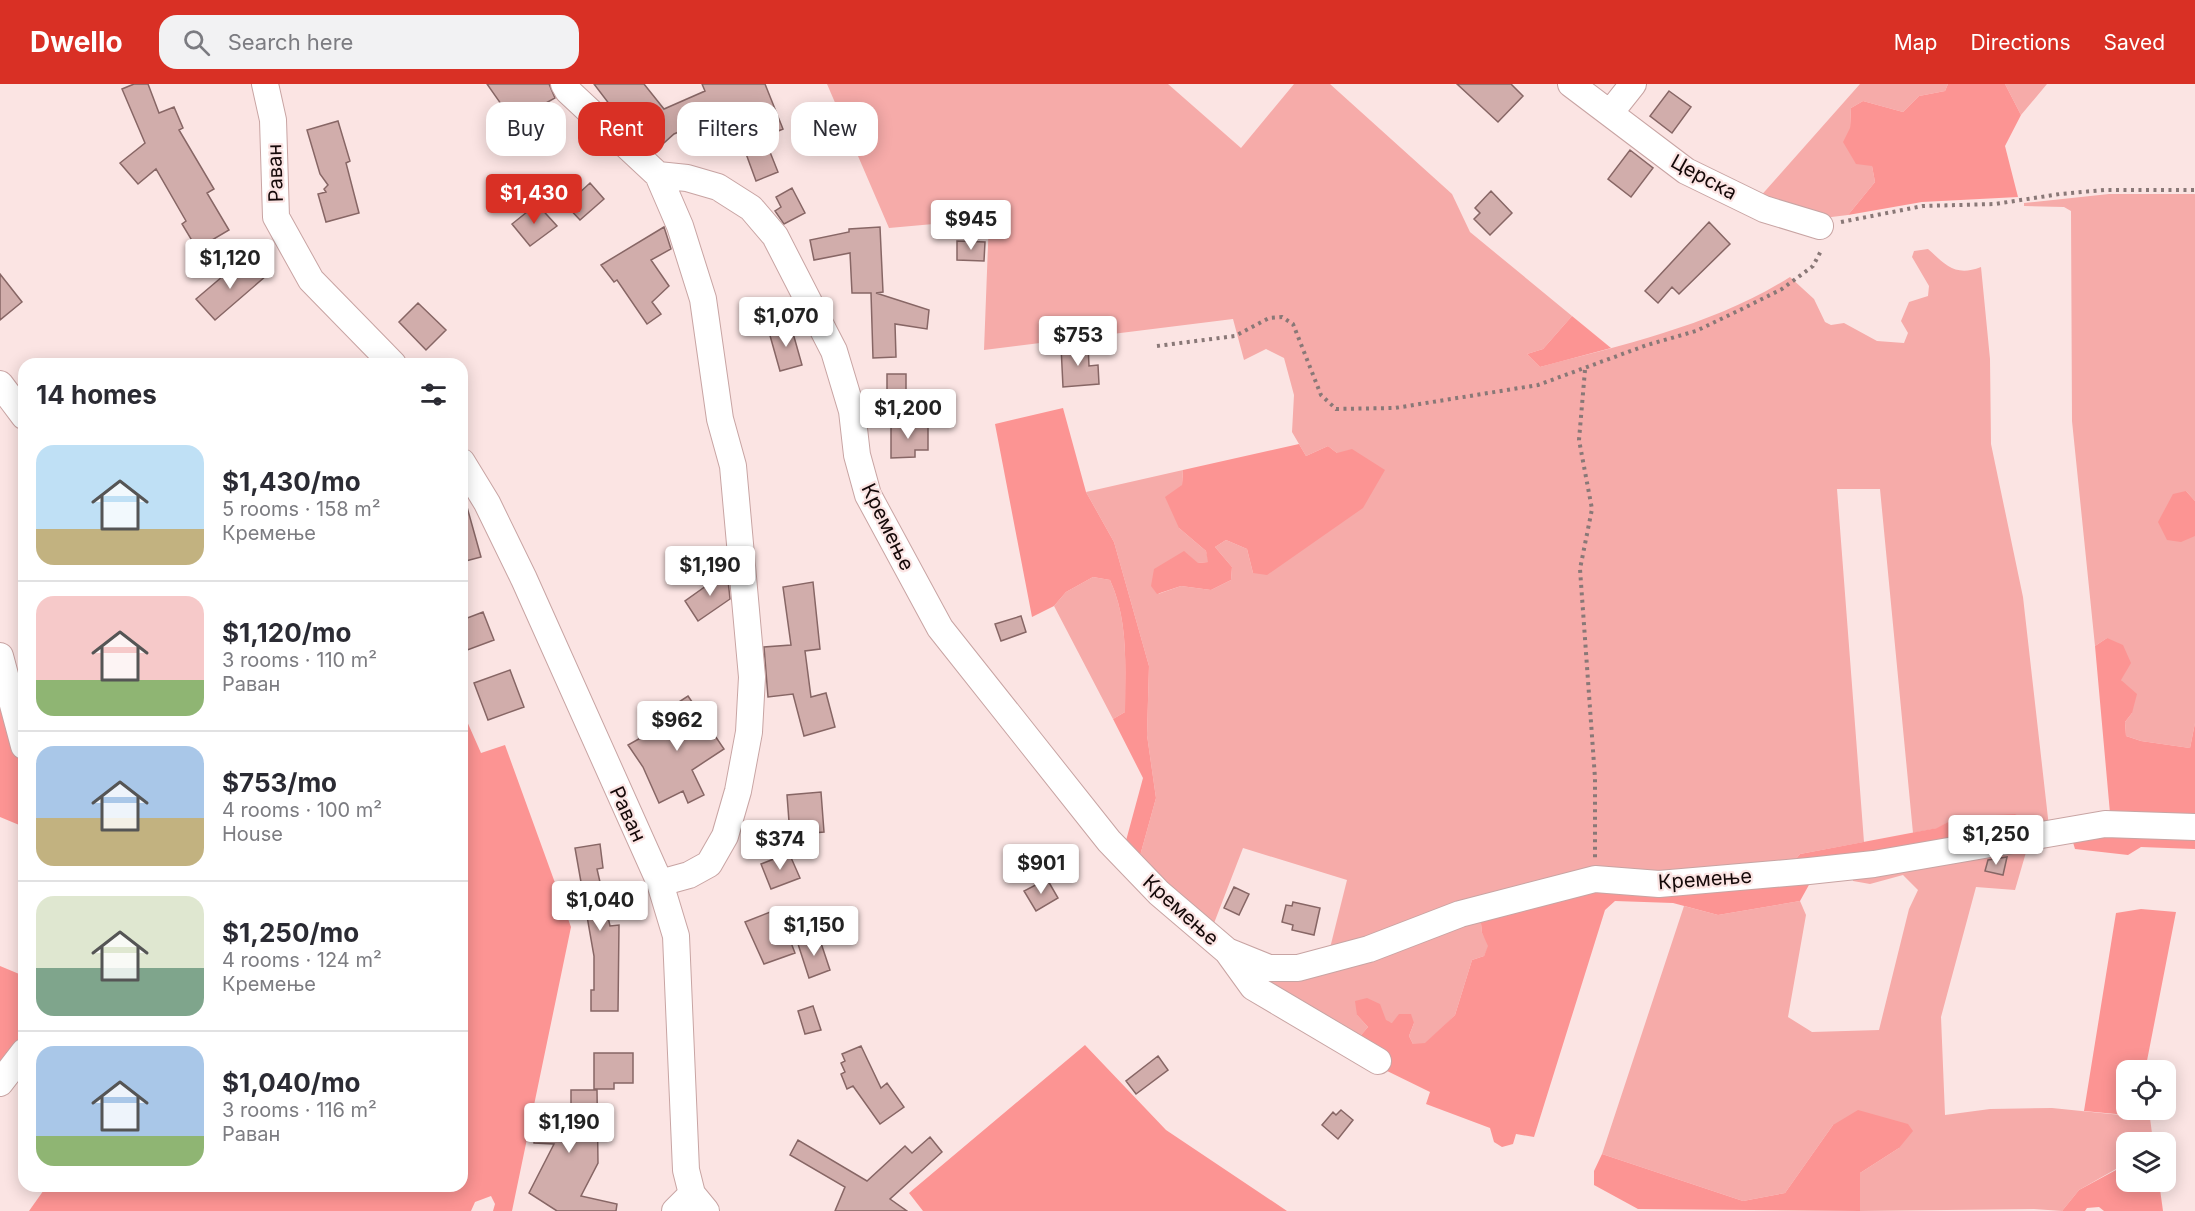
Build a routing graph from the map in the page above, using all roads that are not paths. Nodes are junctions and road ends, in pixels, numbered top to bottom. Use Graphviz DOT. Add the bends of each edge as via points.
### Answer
graph roads {
  1 [pos="265,84"];
  2 [pos="564,84"];
  3 [pos="1571,84"];
  4 [pos="1633,84"];
  5 [pos="1610,113"];
  6 [pos="658,175"];
  7 [pos="1820,226"];
  8 [pos="387,358"];
  9 [pos="0,384"];
  10 [pos="18,408"];
  11 [pos="468,472"];
  12 [pos="0,656"];
  13 [pos="18,724"];
  14 [pos="2195,827"];
  15 [pos="660,883"];
  16 [pos="1227,951"];
  17 [pos="18,1060"];
  18 [pos="1378,1061"];
  19 [pos="0,1083"];
  20 [pos="691,1205"];
  1 -- 8 [label="street, Раван" via="273,120 276,217 311,280"];
  2 -- 6 [label="street"];
  3 -- 5 [label="street, Церска"];
  4 -- 5 [label="street"];
  5 -- 7 [label="street, Церска" via="1686,171 1764,209"];
  6 -- 15 [label="street" via="704,299 720,419 733,466 752,677 749,732 725,836 709,864 689,875"];
  6 -- 16 [label="street, Кремење" via="718,187 750,208 775,236 834,351 852,411 857,455 868,495 940,628 1109,841 1158,893"];
  9 -- 10 [label="street"];
  11 -- 15 [label="street, Раван" via="524,579"];
  12 -- 13 [label="street"];
  14 -- 16 [label="street, Кремење" via="2105,824 1874,864 1659,884 1595,879 1460,914 1369,949 1298,968 1269,968"];
  15 -- 20 [label="street, Раван" via="676,936 684,1148"];
  16 -- 18 [label="street, Кремење" via="1253,987"];
  17 -- 19 [label="street"];
}
